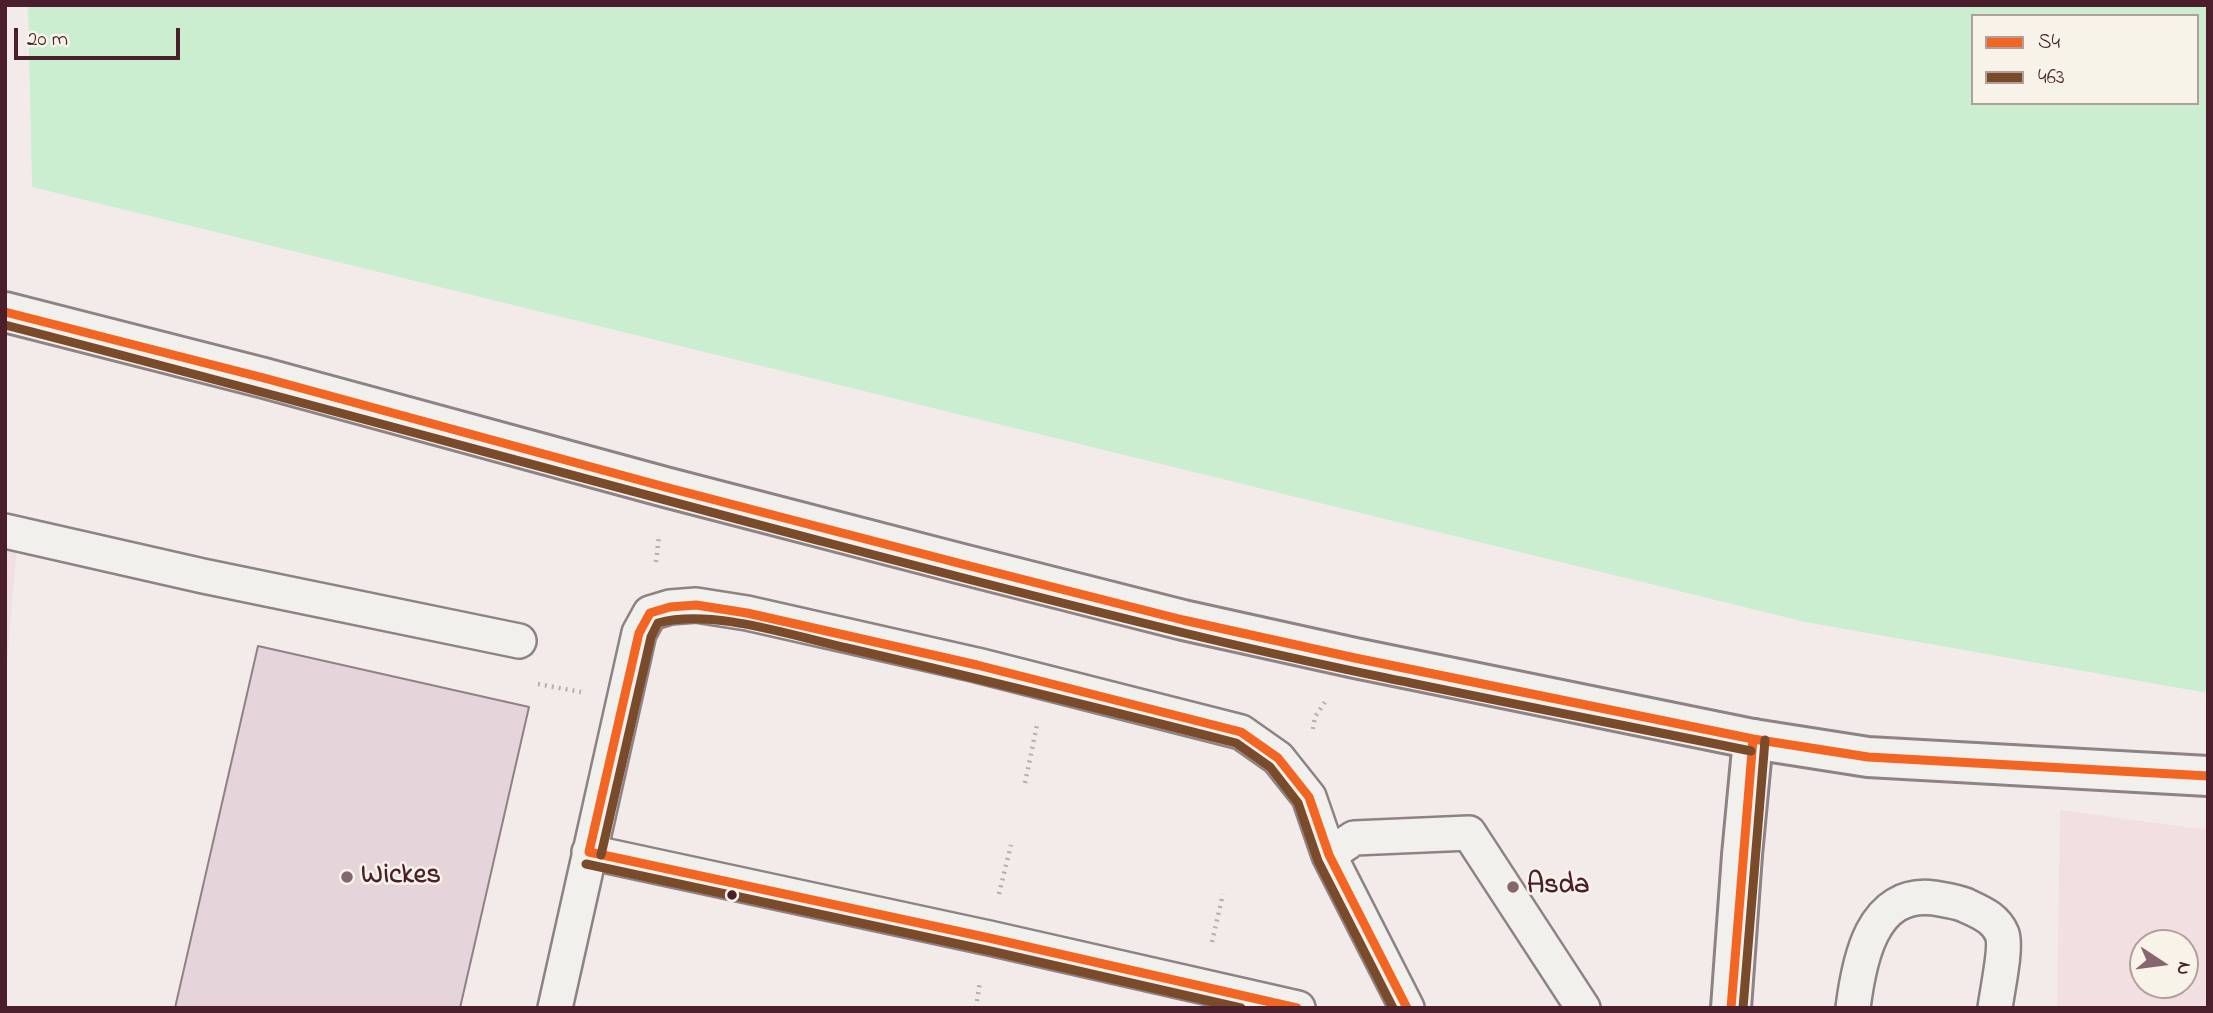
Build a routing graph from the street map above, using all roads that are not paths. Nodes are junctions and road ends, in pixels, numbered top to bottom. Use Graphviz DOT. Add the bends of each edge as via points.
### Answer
graph roads {
  1 [pos="5,312"];
  2 [pos="5,531"];
  3 [pos="519,640"];
  4 [pos="1754,739"];
  5 [pos="2208,776"];
  6 [pos="589,852"];
  7 [pos="1329,855"];
  8 [pos="1239,1002"];
  9 [pos="1398,1006"];
  10 [pos="555,1008"];
  11 [pos="1298,1008"];
  12 [pos="1583,1008"];
  13 [pos="1731,1008"];
  14 [pos="1853,1008"];
  15 [pos="1995,1008"];
  1 -- 4 [label="main road" via="1183,620"];
  2 -- 3 [label="lane"];
  4 -- 5 [label="main road" via="1868,757"];
  4 -- 13 [label="main road"];
  6 -- 7 [label="lane" via="639,633 650,613 695,605 1046,682 1241,732 1278,758 1309,797"];
  6 -- 8 [label="lane" via="989,938"];
  6 -- 10 [label="lane"];
  7 -- 9 [label="lane"];
  7 -- 12 [label="lane" via="1353,838 1469,833"];
  8 -- 11 [label="lane"];
  14 -- 15 [label="lane" via="1870,934 1889,908 1916,896 1956,901 1989,916 2002,934"];
}
